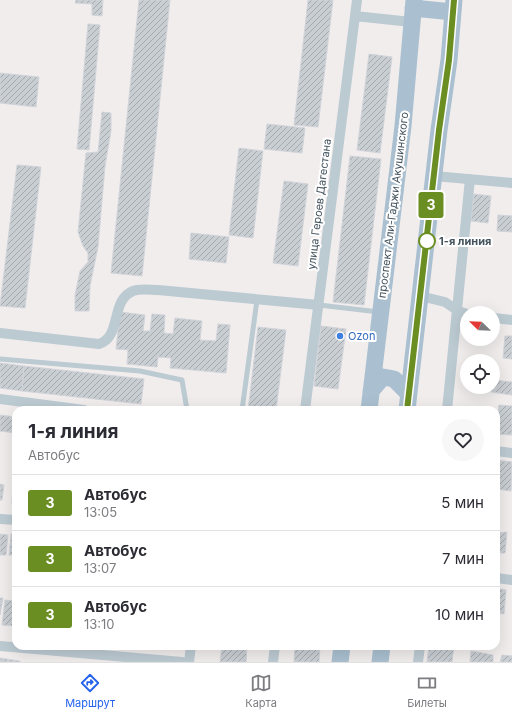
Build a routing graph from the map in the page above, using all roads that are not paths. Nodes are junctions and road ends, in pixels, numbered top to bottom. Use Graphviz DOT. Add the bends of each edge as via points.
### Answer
graph roads {
  1 [pos="357,0"];
  2 [pos="453,6"];
  3 [pos="413,10"];
  4 [pos="355,16"];
  5 [pos="434,176"];
  6 [pos="470,179"];
  7 [pos="512,183"];
  8 [pos="420,296"];
  9 [pos="257,300"];
  10 [pos="319,305"];
  11 [pos="462,306"];
  12 [pos="460,311"];
  13 [pos="380,312"];
  14 [pos="500,319"];
  15 [pos="512,320"];
  16 [pos="460,325"];
  17 [pos="0,333"];
  18 [pos="0,360"];
  19 [pos="371,390"];
  20 [pos="0,399"];
  21 [pos="408,402"];
  22 [pos="53,406"];
  23 [pos="187,406"];
  24 [pos="243,406"];
  25 [pos="306,406"];
  26 [pos="369,406"];
  27 [pos="448,406"];
  28 [pos="500,452"];
  29 [pos="512,453"];
  30 [pos="0,519"];
  31 [pos="12,520"];
  32 [pos="500,578"];
  33 [pos="512,580"];
  34 [pos="0,646"];
  35 [pos="12,647"];
  36 [pos="46,650"];
  37 [pos="190,650"];
  38 [pos="274,650"];
  39 [pos="342,650"];
  40 [pos="382,650"];
  41 [pos="420,650"];
  42 [pos="182,662"];
  43 [pos="189,662"];
  44 [pos="273,662"];
  45 [pos="340,662"];
  46 [pos="380,662"];
  47 [pos="418,662"];
  1 -- 4 [label="street, улица Героев Дагестана"];
  2 -- 3 [label="main road"];
  2 -- 5 [label="main road" via="449,60"];
  3 -- 4 [label="street"];
  3 -- 13 [label="main road, проспект Али-Гаджи Акушинского" via="403,126"];
  4 -- 10 [label="street, улица Героев Дагестана"];
  5 -- 6 [label="street"];
  5 -- 8 [label="main road"];
  6 -- 7 [label="street"];
  6 -- 11 [label="street"];
  8 -- 12 [label="street" via="445,302"];
  8 -- 21 [label="main road"];
  9 -- 10 [label="street"];
  9 -- 17 [label="street" via="134,290 120,303 110,336 99,344"];
  9 -- 24 [label="lane"];
  10 -- 13 [label="lane"];
  10 -- 25 [label="street, улица Героев Дагестана"];
  13 -- 19 [label="main road, проспект Али-Гаджи Акушинского"];
  14 -- 15 [label="street"];
  16 -- 27 [label="street"];
  18 -- 23 [label="lane" via="140,371 182,380"];
  19 -- 21 [label="main road" via="383,377 394,379"];
  19 -- 26 [label="main road, проспект Али-Гаджи Акушинского"];
  20 -- 22 [label="street"];
  28 -- 29 [label="street"];
  30 -- 31 [label="street"];
  32 -- 33 [label="street"];
  34 -- 35 [label="street"];
  36 -- 42 [label="street"];
  37 -- 43 [label="street"];
  38 -- 44 [label="street"];
  39 -- 45 [label="main road"];
  40 -- 46 [label="main road"];
  41 -- 47 [label="street"];
}
